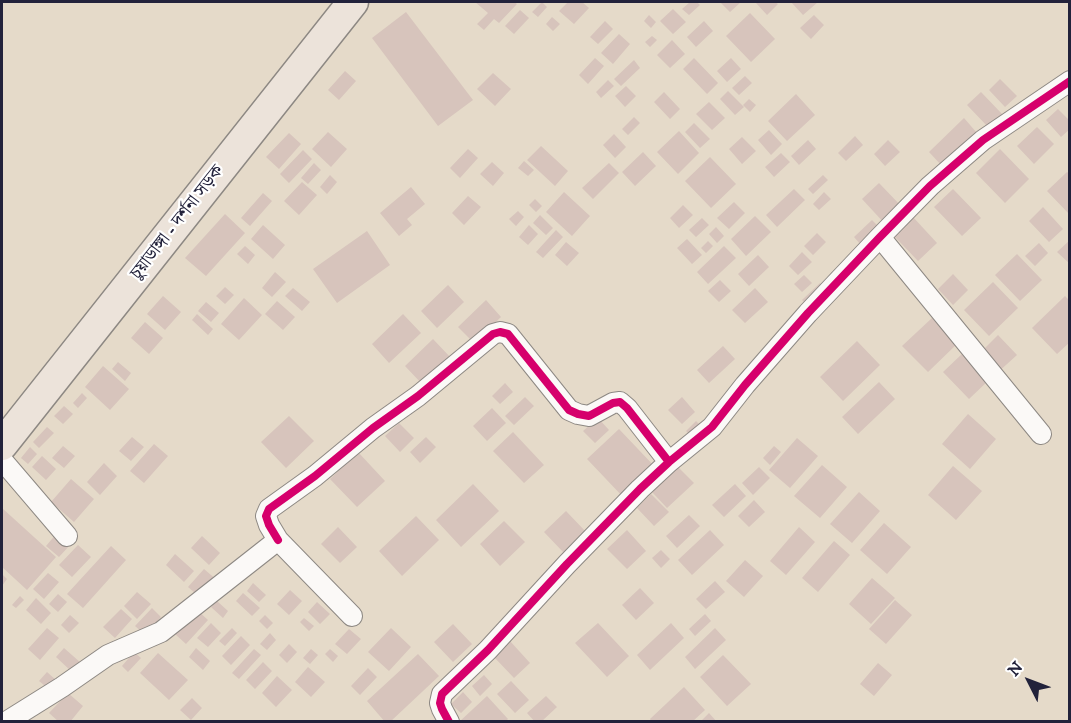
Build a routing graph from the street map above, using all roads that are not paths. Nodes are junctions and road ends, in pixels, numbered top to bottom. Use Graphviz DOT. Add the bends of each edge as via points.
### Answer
graph roads {
  1 [pos="353,2"];
  2 [pos="1070,81"];
  3 [pos="880,237"];
  4 [pos="1041,434"];
  5 [pos="2,445"];
  6 [pos="2,460"];
  7 [pos="669,462"];
  8 [pos="67,536"];
  9 [pos="278,540"];
  10 [pos="352,616"];
  11 [pos="6,722"];
  12 [pos="449,722"];
  1 -- 5 [label="main road, চুয়াডাঙ্গা - দর্শনা সড়ক"];
  2 -- 3 [label="street" via="983,140"];
  3 -- 4 [label="street"];
  3 -- 7 [label="street" via="808,313 712,426"];
  6 -- 8 [label="street"];
  7 -- 9 [label="street" via="620,402 589,416 569,410 508,334 500,332 269,509 266,516"];
  7 -- 12 [label="street" via="442,694 440,703"];
  9 -- 10 [label="street"];
  9 -- 11 [label="street" via="161,632 108,655"];
}
